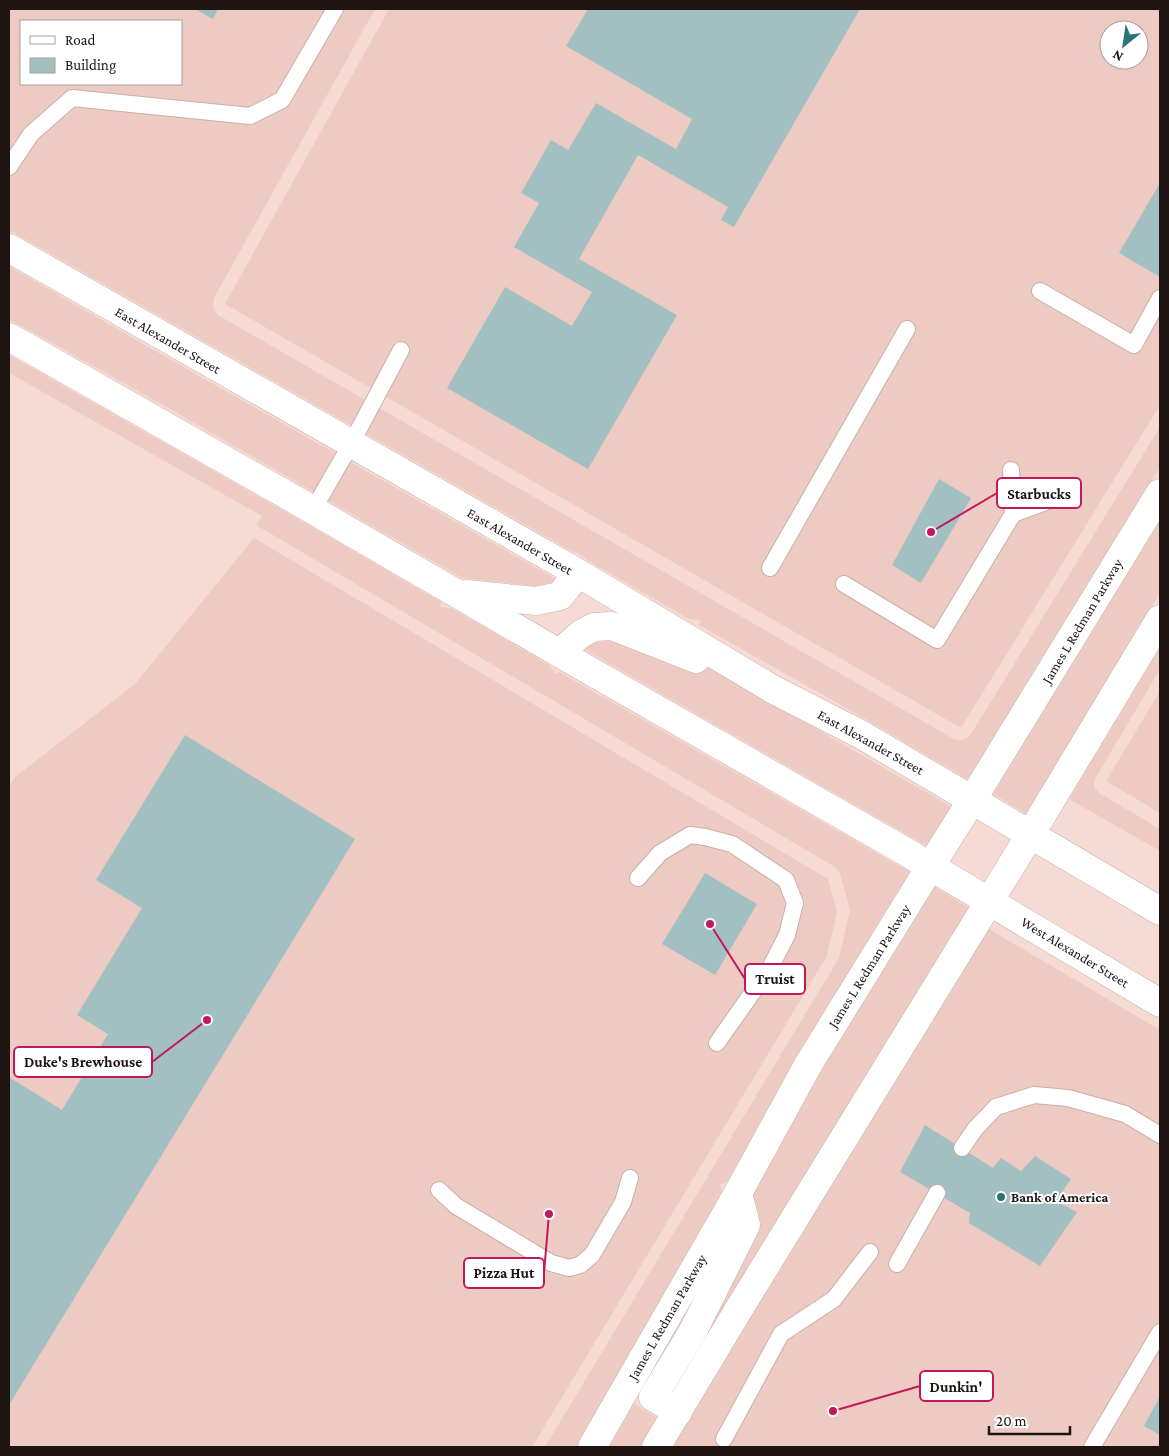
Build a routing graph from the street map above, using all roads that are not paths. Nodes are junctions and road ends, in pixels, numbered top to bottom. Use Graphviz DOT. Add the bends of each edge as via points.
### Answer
graph roads {
  1 [pos="335,9"];
  2 [pos="9,167"];
  3 [pos="9,248"];
  4 [pos="1040,291"];
  5 [pos="1160,298"];
  6 [pos="907,329"];
  7 [pos="9,337"];
  8 [pos="402,350"];
  9 [pos="351,444"];
  10 [pos="1011,470"];
  11 [pos="1160,493"];
  12 [pos="1059,497"];
  13 [pos="313,510"];
  14 [pos="1012,514"];
  15 [pos="770,568"];
  16 [pos="578,573"];
  17 [pos="844,584"];
  18 [pos="457,593"];
  19 [pos="1160,619"];
  20 [pos="559,653"];
  21 [pos="774,690"];
  22 [pos="972,800"];
  23 [pos="1030,834"];
  24 [pos="930,866"];
  25 [pos="638,878"];
  26 [pos="990,901"];
  27 [pos="1160,911"];
  28 [pos="1160,1003"];
  29 [pos="717,1043"];
  30 [pos="1160,1135"];
  31 [pos="962,1148"];
  32 [pos="630,1178"];
  33 [pos="439,1190"];
  34 [pos="738,1193"];
  35 [pos="937,1194"];
  36 [pos="870,1252"];
  37 [pos="897,1264"];
  38 [pos="1160,1332"];
  39 [pos="678,1412"];
  40 [pos="724,1439"];
  41 [pos="592,1447"];
  42 [pos="656,1447"];
  43 [pos="1092,1447"];
  1 -- 2 [label="lane" via="282,100 250,116 72,98 31,134"];
  3 -- 9 [label="main road, East Alexander Street"];
  4 -- 5 [label="lane" via="1134,345"];
  6 -- 15 [label="lane"];
  7 -- 13 [label="main road"];
  8 -- 9 [label="lane"];
  9 -- 13 [label="lane"];
  9 -- 16 [label="main road, East Alexander Street"];
  10 -- 14 [label="lane"];
  11 -- 22 [label="main road, James L Redman Parkway"];
  12 -- 14 [label="lane"];
  13 -- 18 [label="main road"];
  14 -- 17 [label="lane" via="936,640"];
  16 -- 18 [label="main road" via="560,596 536,601"];
  16 -- 21 [label="main road, East Alexander Street"];
  18 -- 20 [label="main road"];
  19 -- 23 [label="main road"];
  20 -- 21 [label="main road" via="594,627 612,626"];
  20 -- 24 [label="main road"];
  21 -- 22 [label="main road, East Alexander Street" via="862,735"];
  22 -- 23 [label="main road, East Alexander Street"];
  22 -- 24 [label="main road, James L Redman Parkway"];
  23 -- 26 [label="main road"];
  23 -- 27 [label="main road"];
  24 -- 26 [label="main road"];
  24 -- 34 [label="main road, James L Redman Parkway" via="808,1065"];
  25 -- 29 [label="lane" via="660,853 690,835 732,844 786,880 795,903 787,935 772,966"];
  26 -- 28 [label="main road, West Alexander Street"];
  26 -- 39 [label="main road"];
  30 -- 31 [label="lane" via="1125,1114 1068,1098 1034,1095 996,1107"];
  32 -- 33 [label="lane" via="623,1202 592,1255 580,1265 569,1268 543,1259 456,1206"];
  34 -- 39 [label="main road" via="746,1225 692,1333 653,1397"];
  34 -- 41 [label="main road, James L Redman Parkway"];
  35 -- 37 [label="lane"];
  36 -- 40 [label="lane" via="834,1299 781,1334"];
  38 -- 43 [label="lane"];
  39 -- 42 [label="main road"];
}
